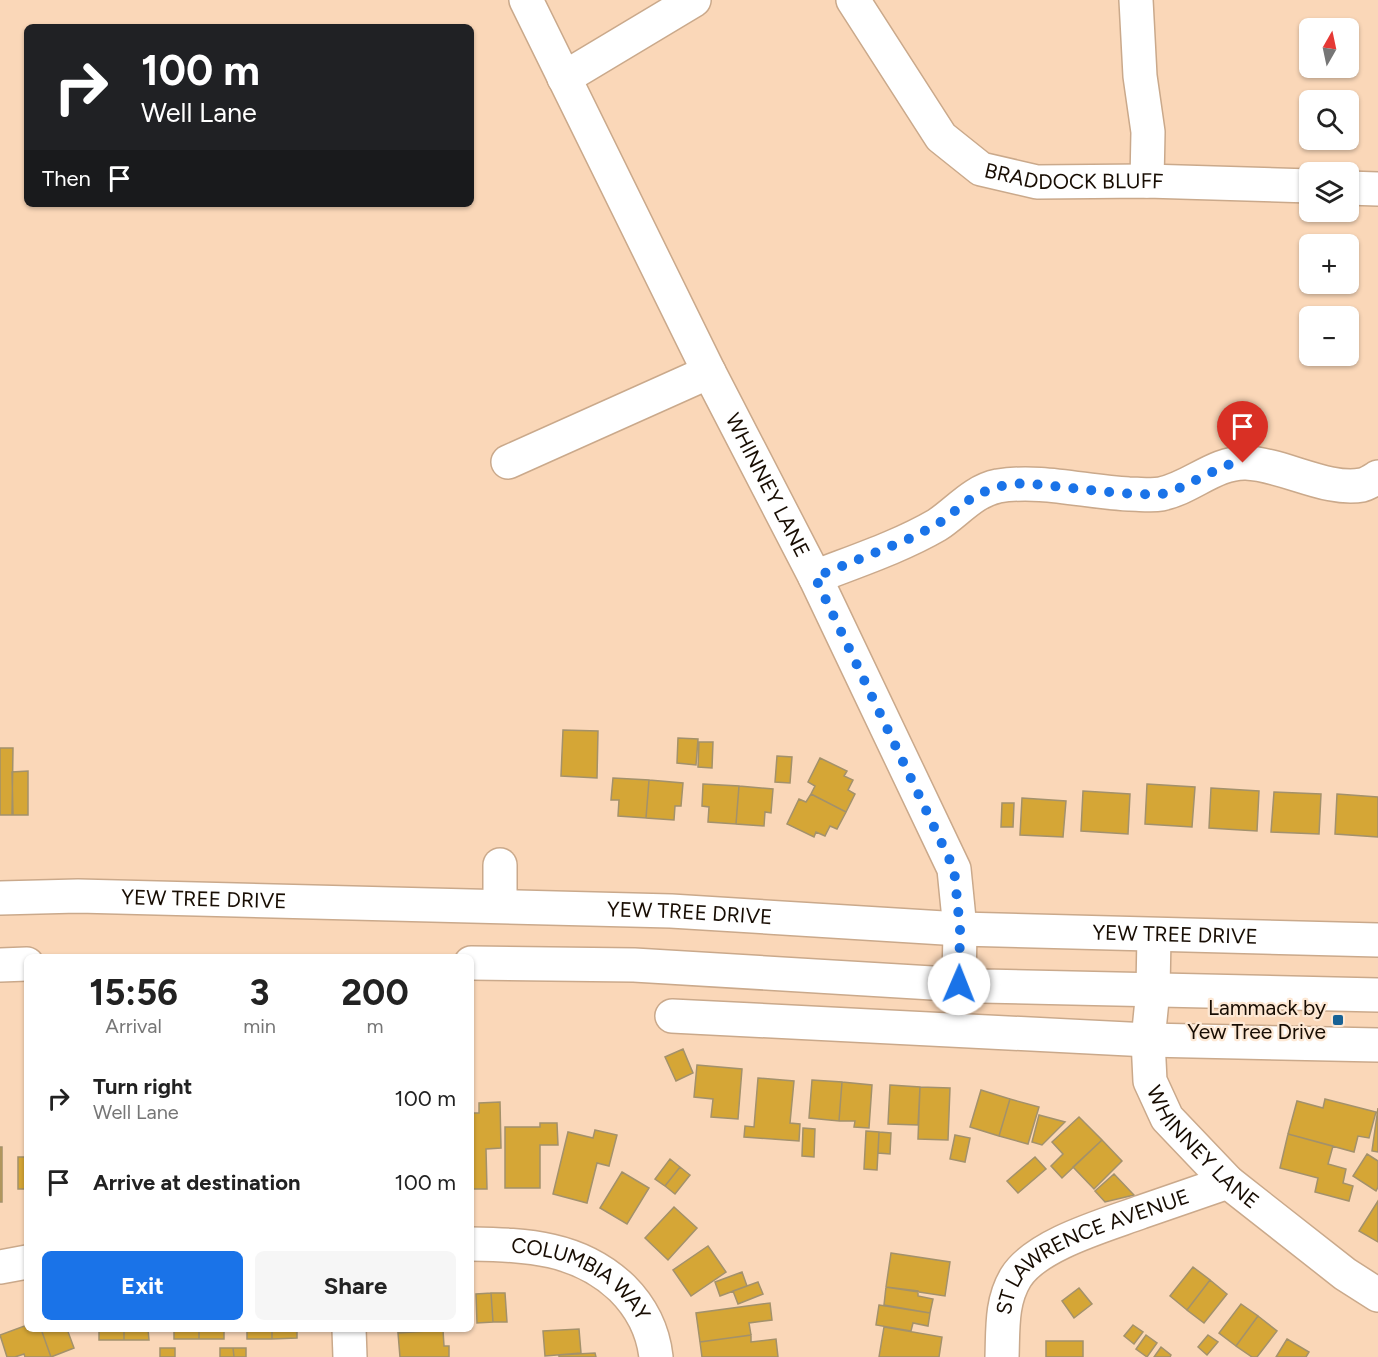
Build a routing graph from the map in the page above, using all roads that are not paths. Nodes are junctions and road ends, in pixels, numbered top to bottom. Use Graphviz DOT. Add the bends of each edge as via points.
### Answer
graph roads {
  1 [pos="526,0"];
  2 [pos="693,0"];
  3 [pos="853,0"];
  4 [pos="1136,0"];
  5 [pos="564,78"];
  6 [pos="1147,181"];
  7 [pos="1299,186"];
  8 [pos="1359,188"];
  9 [pos="1378,189"];
  10 [pos="709,372"];
  11 [pos="508,462"];
  12 [pos="1378,477"];
  13 [pos="815,577"];
  14 [pos="500,865"];
  15 [pos="0,898"];
  16 [pos="500,906"];
  17 [pos="960,929"];
  18 [pos="1154,935"];
  19 [pos="1378,940"];
  20 [pos="24,963"];
  21 [pos="474,963"];
  22 [pos="0,965"];
  23 [pos="959,984"];
  24 [pos="1153,990"];
  25 [pos="1378,995"];
  26 [pos="672,1016"];
  27 [pos="1148,1040"];
  28 [pos="1378,1045"];
  29 [pos="1228,1182"];
  30 [pos="474,1244"];
  31 [pos="24,1263"];
  32 [pos="0,1267"];
  33 [pos="1378,1295"];
  34 [pos="349,1332"];
  35 [pos="350,1357"];
  36 [pos="656,1357"];
  37 [pos="1002,1357"];
  1 -- 5 [label="main road, WHINNEY LANE"];
  2 -- 5 [label="main road"];
  3 -- 6 [label="main road, BRADDOCK BLUFF" via="942,137 981,169 1037,182"];
  4 -- 6 [label="main road" via="1148,132"];
  5 -- 10 [label="main road, WHINNEY LANE"];
  6 -- 7 [label="main road, BRADDOCK BLUFF"];
  8 -- 9 [label="main road"];
  10 -- 11 [label="main road"];
  10 -- 13 [label="main road, WHINNEY LANE"];
  12 -- 13 [label="main road" via="1363,485 1347,486 1243,463 1227,465 1159,495 1024,483 995,487 911,538"];
  13 -- 17 [label="main road, WHINNEY LANE" via="954,869"];
  14 -- 16 [label="main road"];
  15 -- 16 [label="main road, YEW TREE DRIVE" via="78,896"];
  16 -- 17 [label="main road, YEW TREE DRIVE" via="671,911"];
  17 -- 18 [label="main road, YEW TREE DRIVE"];
  17 -- 23 [label="main road, WHINNEY LANE"];
  18 -- 19 [label="main road, YEW TREE DRIVE"];
  18 -- 24 [label="main road, WHINNEY LANE"];
  20 -- 22 [label="main road"];
  21 -- 23 [label="main road" via="634,965"];
  23 -- 24 [label="main road"];
  24 -- 25 [label="main road"];
  24 -- 27 [label="main road, WHINNEY LANE"];
  26 -- 27 [label="main road"];
  27 -- 28 [label="main road"];
  27 -- 29 [label="main road, WHINNEY LANE" via="1150,1081 1167,1118"];
  29 -- 33 [label="main road, WHINNEY LANE" via="1345,1274"];
  29 -- 37 [label="main road, ST LAWRENCE AVENUE" via="1073,1236 1042,1253 1017,1274 1008,1292 1003,1311"];
  30 -- 36 [label="main road, COLUMBIA WAY" via="545,1249 587,1262 634,1300 652,1334"];
  31 -- 32 [label="main road"];
  34 -- 35 [label="main road"];
}
